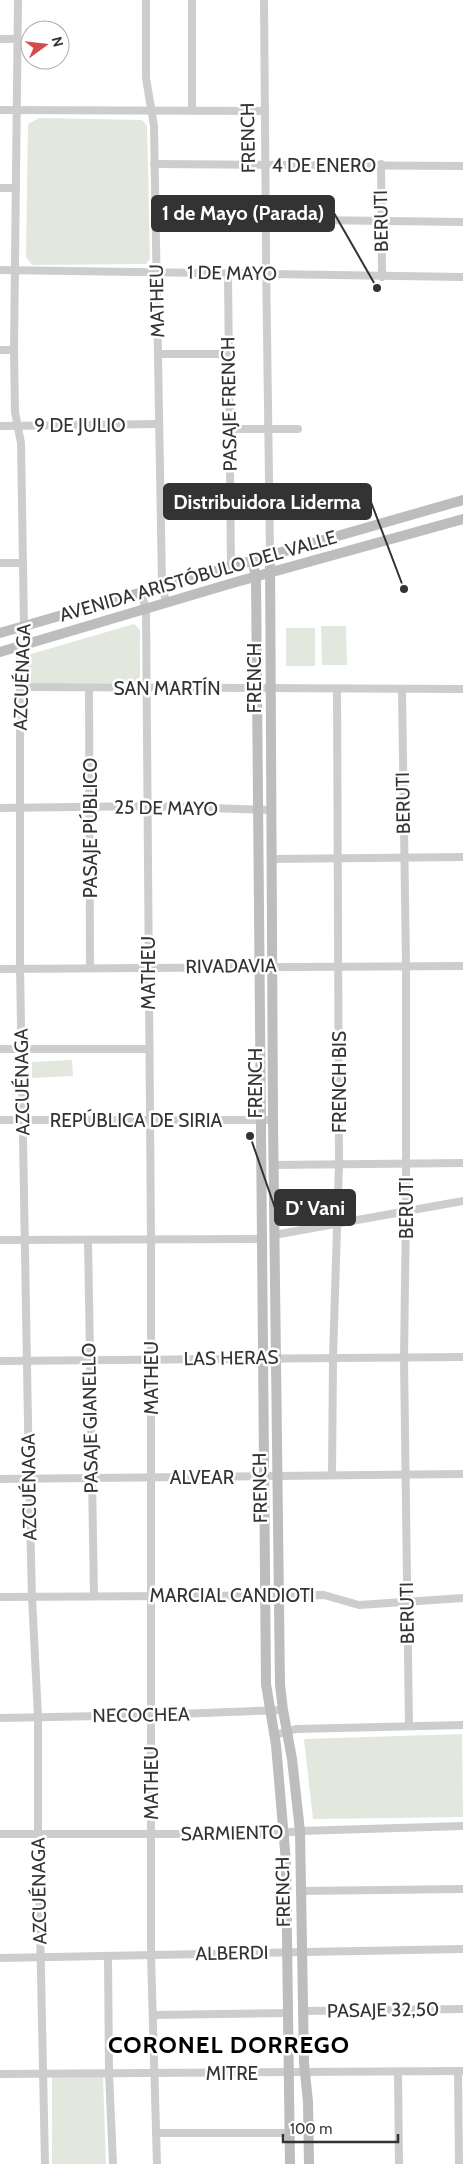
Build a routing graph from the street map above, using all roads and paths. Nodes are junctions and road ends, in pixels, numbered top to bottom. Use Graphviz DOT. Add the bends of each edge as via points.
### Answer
graph roads {
  1 [pos="18,0"];
  2 [pos="146,0"];
  3 [pos="192,0"];
  4 [pos="264,0"];
  5 [pos="0,39"];
  6 [pos="17,39"];
  7 [pos="0,110"];
  8 [pos="16,110"];
  9 [pos="192,110"];
  10 [pos="265,111"];
  11 [pos="151,112"];
  12 [pos="154,164"];
  13 [pos="380,164"];
  14 [pos="266,165"];
  15 [pos="463,166"];
  16 [pos="0,188"];
  17 [pos="15,188"];
  18 [pos="156,218"];
  19 [pos="266,220"];
  20 [pos="381,221"];
  21 [pos="463,222"];
  22 [pos="0,270"];
  23 [pos="14,271"];
  24 [pos="156,272"];
  25 [pos="228,274"];
  26 [pos="265,274"];
  27 [pos="382,277"];
  28 [pos="463,277"];
  29 [pos="0,350"];
  30 [pos="14,350"];
  31 [pos="158,354"];
  32 [pos="228,354"];
  33 [pos="159,424"];
  34 [pos="17,425"];
  35 [pos="0,426"];
  36 [pos="229,429"];
  37 [pos="268,429"];
  38 [pos="298,429"];
  39 [pos="463,500"];
  40 [pos="463,519"];
  41 [pos="270,554"];
  42 [pos="252,559"];
  43 [pos="23,563"];
  44 [pos="0,564"];
  45 [pos="231,565"];
  46 [pos="271,573"];
  47 [pos="256,577"];
  48 [pos="162,585"];
  49 [pos="140,592"];
  50 [pos="166,602"];
  51 [pos="146,608"];
  52 [pos="24,626"];
  53 [pos="0,633"];
  54 [pos="20,645"];
  55 [pos="0,652"];
  56 [pos="21,688"];
  57 [pos="89,688"];
  58 [pos="146,688"];
  59 [pos="257,689"];
  60 [pos="271,689"];
  61 [pos="463,689"];
  62 [pos="337,690"];
  63 [pos="402,690"];
  64 [pos="147,806"];
  65 [pos="90,807"];
  66 [pos="0,808"];
  67 [pos="19,808"];
  68 [pos="258,809"];
  69 [pos="272,810"];
  70 [pos="463,857"];
  71 [pos="404,858"];
  72 [pos="272,859"];
  73 [pos="338,859"];
  74 [pos="272,965"];
  75 [pos="406,965"];
  76 [pos="260,966"];
  77 [pos="339,966"];
  78 [pos="463,966"];
  79 [pos="0,968"];
  80 [pos="20,968"];
  81 [pos="90,968"];
  82 [pos="148,968"];
  83 [pos="148,1048"];
  84 [pos="22,1049"];
  85 [pos="0,1050"];
  86 [pos="0,1120"];
  87 [pos="23,1120"];
  88 [pos="149,1120"];
  89 [pos="261,1120"];
  90 [pos="273,1120"];
  91 [pos="463,1163"];
  92 [pos="406,1164"];
  93 [pos="273,1165"];
  94 [pos="339,1165"];
  95 [pos="463,1201"];
  96 [pos="406,1210"];
  97 [pos="336,1224"];
  98 [pos="274,1235"];
  99 [pos="262,1239"];
  100 [pos="0,1240"];
  101 [pos="25,1240"];
  102 [pos="88,1240"];
  103 [pos="151,1240"];
  104 [pos="264,1357"];
  105 [pos="276,1357"];
  106 [pos="463,1357"];
  107 [pos="333,1358"];
  108 [pos="404,1358"];
  109 [pos="26,1360"];
  110 [pos="89,1360"];
  111 [pos="152,1360"];
  112 [pos="0,1361"];
  113 [pos="405,1474"];
  114 [pos="463,1474"];
  115 [pos="332,1475"];
  116 [pos="277,1476"];
  117 [pos="151,1477"];
  118 [pos="265,1477"];
  119 [pos="92,1478"];
  120 [pos="0,1479"];
  121 [pos="28,1479"];
  122 [pos="94,1596"];
  123 [pos="151,1596"];
  124 [pos="279,1596"];
  125 [pos="0,1597"];
  126 [pos="32,1597"];
  127 [pos="265,1597"];
  128 [pos="463,1598"];
  129 [pos="407,1600"];
  130 [pos="282,1710"];
  131 [pos="269,1712"];
  132 [pos="151,1715"];
  133 [pos="38,1717"];
  134 [pos="0,1718"];
  135 [pos="463,1725"];
  136 [pos="409,1726"];
  137 [pos="286,1731"];
  138 [pos="275,1735"];
  139 [pos="463,1826"];
  140 [pos="300,1831"];
  141 [pos="38,1833"];
  142 [pos="285,1833"];
  143 [pos="0,1834"];
  144 [pos="151,1835"];
  145 [pos="463,1889"];
  146 [pos="301,1891"];
  147 [pos="463,1949"];
  148 [pos="287,1952"];
  149 [pos="302,1953"];
  150 [pos="151,1955"];
  151 [pos="108,1956"];
  152 [pos="40,1957"];
  153 [pos="0,1958"];
  154 [pos="463,2009"];
  155 [pos="302,2011"];
  156 [pos="288,2013"];
  157 [pos="153,2015"];
  158 [pos="460,2071"];
  159 [pos="109,2072"];
  160 [pos="398,2072"];
  161 [pos="289,2073"];
  162 [pos="0,2074"];
  163 [pos="44,2074"];
  164 [pos="155,2074"];
  165 [pos="305,2074"];
  166 [pos="156,2133"];
  167 [pos="290,2133"];
  168 [pos="45,2164"];
  169 [pos="113,2164"];
  170 [pos="157,2164"];
  171 [pos="290,2164"];
  172 [pos="309,2164"];
  173 [pos="399,2164"];
  174 [pos="459,2164"];
  1 -- 6 [label="street, AZCUÉNAGA"];
  2 -- 11 [label="street, MATHEU" via="146,78"];
  3 -- 9 [label="street"];
  4 -- 10 [label="street, FRENCH"];
  5 -- 6 [label="street"];
  6 -- 8 [label="street, AZCUÉNAGA"];
  7 -- 8 [label="street"];
  8 -- 11 [label="street"];
  8 -- 17 [label="street, AZCUÉNAGA"];
  9 -- 10 [label="street"];
  9 -- 11 [label="street"];
  10 -- 14 [label="street, FRENCH"];
  11 -- 12 [label="street, MATHEU"];
  12 -- 14 [label="street, 4 DE ENERO"];
  12 -- 18 [label="street, MATHEU"];
  13 -- 14 [label="street, 4 DE ENERO"];
  13 -- 15 [label="street, 4 DE ENERO"];
  13 -- 20 [label="street, BERUTI"];
  14 -- 19 [label="street, FRENCH"];
  16 -- 17 [label="street"];
  17 -- 23 [label="street, AZCUÉNAGA"];
  18 -- 19 [label="street"];
  18 -- 24 [label="street, MATHEU"];
  19 -- 20 [label="street"];
  19 -- 26 [label="street, FRENCH"];
  20 -- 21 [label="street"];
  20 -- 27 [label="street, BERUTI"];
  22 -- 23 [label="street, 1 DE MAYO"];
  23 -- 24 [label="street, 1 DE MAYO"];
  23 -- 30 [label="street, AZCUÉNAGA"];
  24 -- 25 [label="street, 1 DE MAYO"];
  24 -- 31 [label="street, MATHEU"];
  25 -- 26 [label="street, 1 DE MAYO"];
  25 -- 32 [label="street, PASAJE FRENCH"];
  26 -- 27 [label="street, 1 DE MAYO"];
  26 -- 37 [label="street, FRENCH"];
  27 -- 28 [label="street, 1 DE MAYO"];
  29 -- 30 [label="street"];
  30 -- 34 [label="street, AZCUÉNAGA"];
  31 -- 32 [label="street"];
  31 -- 33 [label="street, MATHEU"];
  32 -- 36 [label="street, PASAJE FRENCH"];
  33 -- 34 [label="street, 9 DE JULIO"];
  33 -- 48 [label="street, MATHEU"];
  34 -- 35 [label="street, 9 DE JULIO"];
  34 -- 43 [label="street, AZCUÉNAGA" via="21,443"];
  36 -- 37 [label="street"];
  36 -- 45 [label="street, PASAJE FRENCH"];
  37 -- 38 [label="street"];
  37 -- 41 [label="street, FRENCH"];
  39 -- 41 [label="main road, AVENIDA ARISTÓBULO DEL VALLE"];
  40 -- 46 [label="main road, AVENIDA ARISTÓBULO DEL VALLE"];
  41 -- 42 [label="main road, AVENIDA ARISTÓBULO DEL VALLE"];
  41 -- 46 [label="main road, FRENCH"];
  42 -- 45 [label="main road, AVENIDA ARISTÓBULO DEL VALLE"];
  42 -- 47 [label="main road, FRENCH"];
  43 -- 44 [label="street"];
  43 -- 52 [label="street, AZCUÉNAGA"];
  45 -- 48 [label="main road, AVENIDA ARISTÓBULO DEL VALLE"];
  46 -- 47 [label="main road, AVENIDA ARISTÓBULO DEL VALLE"];
  46 -- 60 [label="main road, FRENCH"];
  47 -- 50 [label="main road, AVENIDA ARISTÓBULO DEL VALLE"];
  47 -- 59 [label="main road, FRENCH"];
  48 -- 49 [label="main road, AVENIDA ARISTÓBULO DEL VALLE"];
  48 -- 50 [label="street, MATHEU"];
  49 -- 51 [label="street, MATHEU"];
  49 -- 52 [label="main road, AVENIDA ARISTÓBULO DEL VALLE"];
  50 -- 51 [label="main road, AVENIDA ARISTÓBULO DEL VALLE"];
  51 -- 54 [label="main road, AVENIDA ARISTÓBULO DEL VALLE"];
  51 -- 58 [label="street, MATHEU"];
  52 -- 53 [label="main road, AVENIDA ARISTÓBULO DEL VALLE"];
  52 -- 54 [label="street, AZCUÉNAGA"];
  54 -- 55 [label="main road, AVENIDA ARISTÓBULO DEL VALLE"];
  54 -- 56 [label="street, AZCUÉNAGA"];
  56 -- 57 [label="street, SAN MARTÍN"];
  56 -- 67 [label="street, AZCUÉNAGA"];
  57 -- 58 [label="street, SAN MARTÍN"];
  57 -- 65 [label="street, PASAJE PÚBLICO"];
  58 -- 59 [label="street, SAN MARTÍN"];
  58 -- 64 [label="street, MATHEU"];
  59 -- 60 [label="street, SAN MARTÍN"];
  59 -- 68 [label="main road, FRENCH"];
  60 -- 62 [label="street, SAN MARTÍN"];
  60 -- 69 [label="main road, FRENCH"];
  61 -- 63 [label="street, SAN MARTÍN"];
  62 -- 63 [label="street, SAN MARTÍN"];
  62 -- 73 [label="street, FRENCH BIS"];
  63 -- 71 [label="street, BERUTI"];
  64 -- 65 [label="street, 25 DE MAYO"];
  64 -- 68 [label="street, 25 DE MAYO"];
  64 -- 82 [label="street, MATHEU"];
  65 -- 67 [label="street, 25 DE MAYO"];
  65 -- 81 [label="street, PASAJE PÚBLICO"];
  66 -- 67 [label="street, 25 DE MAYO"];
  67 -- 80 [label="street, AZCUÉNAGA"];
  68 -- 69 [label="street, 25 DE MAYO"];
  68 -- 76 [label="main road, FRENCH"];
  69 -- 72 [label="main road, FRENCH"];
  70 -- 71 [label="street"];
  71 -- 73 [label="street"];
  71 -- 75 [label="street, BERUTI"];
  72 -- 73 [label="street"];
  72 -- 74 [label="main road, FRENCH"];
  73 -- 77 [label="street, FRENCH BIS"];
  74 -- 76 [label="street, RIVADAVIA"];
  74 -- 77 [label="street, RIVADAVIA"];
  74 -- 90 [label="main road, FRENCH"];
  75 -- 77 [label="street, RIVADAVIA"];
  75 -- 78 [label="street, RIVADAVIA"];
  75 -- 92 [label="street, BERUTI"];
  76 -- 82 [label="street, RIVADAVIA"];
  76 -- 89 [label="main road, FRENCH"];
  77 -- 94 [label="street, FRENCH BIS"];
  79 -- 80 [label="street, RIVADAVIA"];
  80 -- 81 [label="street, RIVADAVIA"];
  80 -- 84 [label="street, AZCUÉNAGA"];
  81 -- 82 [label="street, RIVADAVIA"];
  82 -- 83 [label="street, MATHEU"];
  83 -- 84 [label="street"];
  83 -- 88 [label="street, MATHEU"];
  84 -- 85 [label="street"];
  84 -- 87 [label="street, AZCUÉNAGA"];
  86 -- 87 [label="street, REPÚBLICA DE SIRIA"];
  87 -- 88 [label="street, REPÚBLICA DE SIRIA"];
  87 -- 101 [label="street, AZCUÉNAGA"];
  88 -- 89 [label="street, REPÚBLICA DE SIRIA"];
  88 -- 103 [label="street, MATHEU"];
  89 -- 90 [label="street, REPÚBLICA DE SIRIA"];
  89 -- 99 [label="main road, FRENCH"];
  90 -- 93 [label="main road, FRENCH"];
  91 -- 92 [label="street"];
  92 -- 94 [label="street"];
  92 -- 96 [label="street, BERUTI"];
  93 -- 94 [label="street"];
  93 -- 98 [label="main road, FRENCH"];
  94 -- 97 [label="street, FRENCH BIS"];
  95 -- 96 [label="street"];
  96 -- 97 [label="street"];
  96 -- 108 [label="street, BERUTI"];
  97 -- 98 [label="street"];
  97 -- 107 [label="street, FRENCH BIS"];
  98 -- 105 [label="main road, FRENCH"];
  99 -- 103 [label="street"];
  99 -- 104 [label="main road, FRENCH"];
  100 -- 101 [label="street"];
  101 -- 102 [label="street"];
  101 -- 109 [label="street, AZCUÉNAGA"];
  102 -- 103 [label="street"];
  102 -- 110 [label="street, PASAJE GIANELLO"];
  103 -- 111 [label="street, MATHEU"];
  104 -- 105 [label="street, LAS HERAS"];
  104 -- 111 [label="street, LAS HERAS"];
  104 -- 118 [label="main road, FRENCH"];
  105 -- 107 [label="street, LAS HERAS"];
  105 -- 116 [label="main road, FRENCH"];
  106 -- 108 [label="street, LAS HERAS"];
  107 -- 108 [label="street, LAS HERAS"];
  107 -- 115 [label="street, FRENCH BIS"];
  108 -- 113 [label="street, BERUTI"];
  109 -- 110 [label="street, LAS HERAS"];
  109 -- 112 [label="street, LAS HERAS"];
  109 -- 121 [label="street, AZCUÉNAGA"];
  110 -- 111 [label="street, LAS HERAS"];
  110 -- 119 [label="street, PASAJE GIANELLO"];
  111 -- 117 [label="street, MATHEU"];
  113 -- 114 [label="street, ALVEAR"];
  113 -- 115 [label="street, ALVEAR"];
  113 -- 129 [label="street, BERUTI"];
  115 -- 116 [label="street, ALVEAR"];
  116 -- 118 [label="street, ALVEAR"];
  116 -- 124 [label="main road, FRENCH"];
  117 -- 118 [label="street, ALVEAR"];
  117 -- 119 [label="street, ALVEAR"];
  117 -- 123 [label="street, MATHEU"];
  118 -- 127 [label="main road, FRENCH"];
  119 -- 121 [label="street, ALVEAR"];
  119 -- 122 [label="street, PASAJE GIANELLO"];
  120 -- 121 [label="street, ALVEAR"];
  121 -- 126 [label="street, AZCUÉNAGA"];
  122 -- 123 [label="street, MARCIAL CANDIOTI"];
  122 -- 126 [label="street, MARCIAL CANDIOTI"];
  123 -- 127 [label="street, MARCIAL CANDIOTI"];
  123 -- 132 [label="street, MATHEU"];
  124 -- 127 [label="street, MARCIAL CANDIOTI"];
  124 -- 129 [label="street, MARCIAL CANDIOTI" via="331,1596 359,1604"];
  124 -- 130 [label="main road, FRENCH"];
  125 -- 126 [label="street, MARCIAL CANDIOTI"];
  126 -- 133 [label="street, AZCUÉNAGA"];
  127 -- 131 [label="main road, FRENCH"];
  128 -- 129 [label="street, MARCIAL CANDIOTI"];
  129 -- 136 [label="street, BERUTI"];
  130 -- 131 [label="street, NECOCHEA"];
  130 -- 137 [label="main road, FRENCH"];
  131 -- 132 [label="street, NECOCHEA"];
  131 -- 138 [label="main road, FRENCH"];
  132 -- 133 [label="street, NECOCHEA"];
  132 -- 144 [label="street, MATHEU"];
  133 -- 134 [label="street, NECOCHEA"];
  133 -- 141 [label="street, AZCUÉNAGA"];
  135 -- 136 [label="street"];
  136 -- 137 [label="street"];
  137 -- 138 [label="street"];
  137 -- 140 [label="main road, FRENCH"];
  138 -- 142 [label="main road, FRENCH"];
  139 -- 140 [label="street, SARMIENTO"];
  140 -- 142 [label="street, SARMIENTO"];
  140 -- 146 [label="main road, FRENCH"];
  141 -- 143 [label="street, SARMIENTO"];
  141 -- 144 [label="street, SARMIENTO"];
  141 -- 152 [label="street, AZCUÉNAGA"];
  142 -- 144 [label="street, SARMIENTO"];
  142 -- 148 [label="main road, FRENCH"];
  144 -- 150 [label="street, MATHEU"];
  145 -- 146 [label="street"];
  146 -- 149 [label="main road, FRENCH"];
  147 -- 149 [label="street, ALBERDI"];
  148 -- 149 [label="street, ALBERDI"];
  148 -- 150 [label="street, ALBERDI"];
  148 -- 156 [label="main road, FRENCH"];
  149 -- 155 [label="main road, FRENCH"];
  150 -- 151 [label="street, ALBERDI"];
  150 -- 157 [label="street, MATHEU"];
  151 -- 152 [label="street, ALBERDI"];
  151 -- 159 [label="street"];
  152 -- 153 [label="street, ALBERDI"];
  152 -- 163 [label="street, AZCUÉNAGA"];
  154 -- 155 [label="street, PASAJE 32,50"];
  155 -- 165 [label="main road, FRENCH"];
  156 -- 157 [label="street"];
  156 -- 161 [label="main road, FRENCH"];
  157 -- 164 [label="street, MATHEU"];
  158 -- 160 [label="street, MITRE"];
  158 -- 174 [label="street"];
  159 -- 163 [label="street, MITRE"];
  159 -- 164 [label="street, MITRE"];
  159 -- 169 [label="street"];
  160 -- 165 [label="street, MITRE"];
  160 -- 173 [label="street"];
  161 -- 164 [label="street, MITRE"];
  161 -- 165 [label="street, MITRE"];
  161 -- 167 [label="main road, FRENCH"];
  162 -- 163 [label="street, MITRE"];
  163 -- 168 [label="street, AZCUÉNAGA"];
  164 -- 166 [label="street, MATHEU"];
  165 -- 172 [label="main road, FRENCH"];
  166 -- 167 [label="street"];
  166 -- 170 [label="street, MATHEU"];
  167 -- 171 [label="main road, FRENCH"];
}
